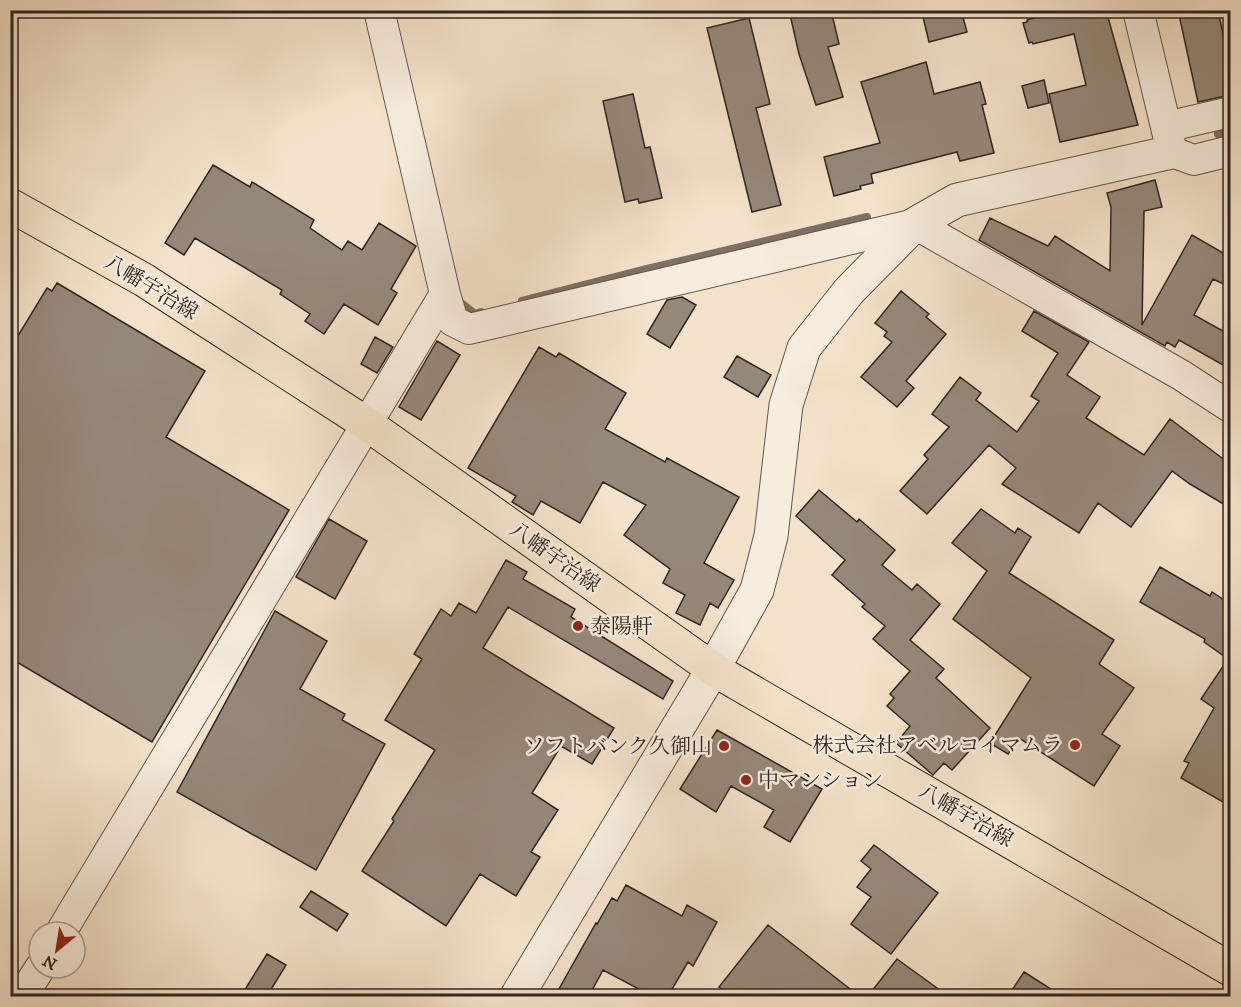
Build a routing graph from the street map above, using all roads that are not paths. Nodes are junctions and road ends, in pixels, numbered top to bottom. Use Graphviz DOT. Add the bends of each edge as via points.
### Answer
graph roads {
  1 [pos="379,10"];
  2 [pos="1138,10"];
  3 [pos="1230,112"];
  4 [pos="1169,139"];
  5 [pos="1230,152"];
  6 [pos="10,205"];
  7 [pos="915,224"];
  8 [pos="445,294"];
  9 [pos="1230,407"];
  10 [pos="367,424"];
  11 [pos="713,669"];
  12 [pos="68,920"];
  13 [pos="1230,969"];
  14 [pos="32,980"];
  15 [pos="22,996"];
  16 [pos="517,996"];
  1 -- 8 [label="street"];
  2 -- 4 [label="street"];
  3 -- 4 [label="street"];
  4 -- 5 [label="street" via="1194,160"];
  4 -- 7 [label="street" via="957,200"];
  6 -- 10 [label="main road, 八幡宇治線" via="144,280"];
  7 -- 8 [label="street" via="470,329 453,321"];
  7 -- 9 [label="street" via="1181,375"];
  7 -- 11 [label="street" via="849,291 804,348 786,405 771,536 757,590"];
  8 -- 10 [label="street"];
  10 -- 11 [label="main road, 八幡宇治線"];
  10 -- 12 [label="street"];
  11 -- 13 [label="main road, 八幡宇治線"];
  11 -- 16 [label="street"];
  14 -- 15 [label="street"];
}
